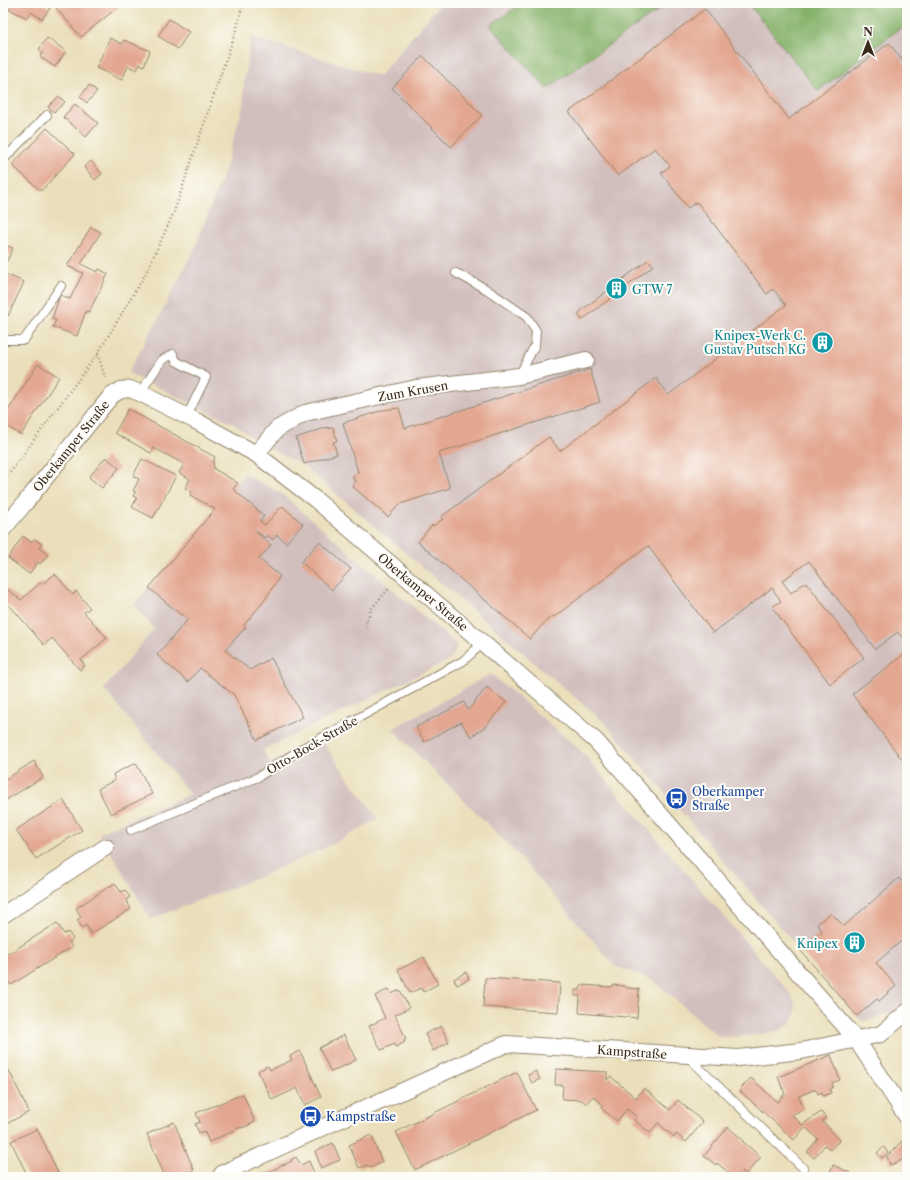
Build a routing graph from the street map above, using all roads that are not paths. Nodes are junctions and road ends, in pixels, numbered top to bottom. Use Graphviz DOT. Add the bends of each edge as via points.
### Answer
graph roads {
  1 [pos="47,115"];
  2 [pos="3,160"];
  3 [pos="456,273"];
  4 [pos="61,286"];
  5 [pos="3,340"];
  6 [pos="586,360"];
  7 [pos="519,376"];
  8 [pos="140,393"];
  9 [pos="187,416"];
  10 [pos="256,454"];
  11 [pos="3,529"];
  12 [pos="483,643"];
  13 [pos="131,830"];
  14 [pos="106,847"];
  15 [pos="3,915"];
  16 [pos="907,1012"];
  17 [pos="856,1039"];
  18 [pos="687,1055"];
  19 [pos="907,1117"];
  20 [pos="803,1168"];
  21 [pos="220,1177"];
  1 -- 2 [label="lane"];
  3 -- 7 [label="lane" via="486,289 527,317 536,331 535,345"];
  4 -- 5 [label="lane" via="24,340"];
  6 -- 7 [label="street, Zum Krusen"];
  7 -- 10 [label="street, Zum Krusen" via="416,388 305,413 277,429"];
  8 -- 9 [label="street, Oberkamper Straße"];
  8 -- 9 [label="lane" via="162,360 173,354 176,361 206,377"];
  8 -- 11 [label="street, Oberkamper Straße" via="130,389 121,390 111,396"];
  9 -- 10 [label="street, Oberkamper Straße"];
  10 -- 12 [label="street, Oberkamper Straße" via="316,500"];
  12 -- 13 [label="lane, Otto-Bock-Straße" via="463,661 301,750 258,777"];
  12 -- 17 [label="street, Oberkamper Straße" via="596,741"];
  14 -- 15 [label="street"];
  16 -- 17 [label="street" via="881,1034"];
  17 -- 18 [label="street, Kampstraße" via="801,1051 738,1058"];
  17 -- 19 [label="street, Oberkamper Straße"];
  18 -- 20 [label="lane"];
  18 -- 21 [label="street, Kampstraße" via="506,1044 223,1173"];
}
